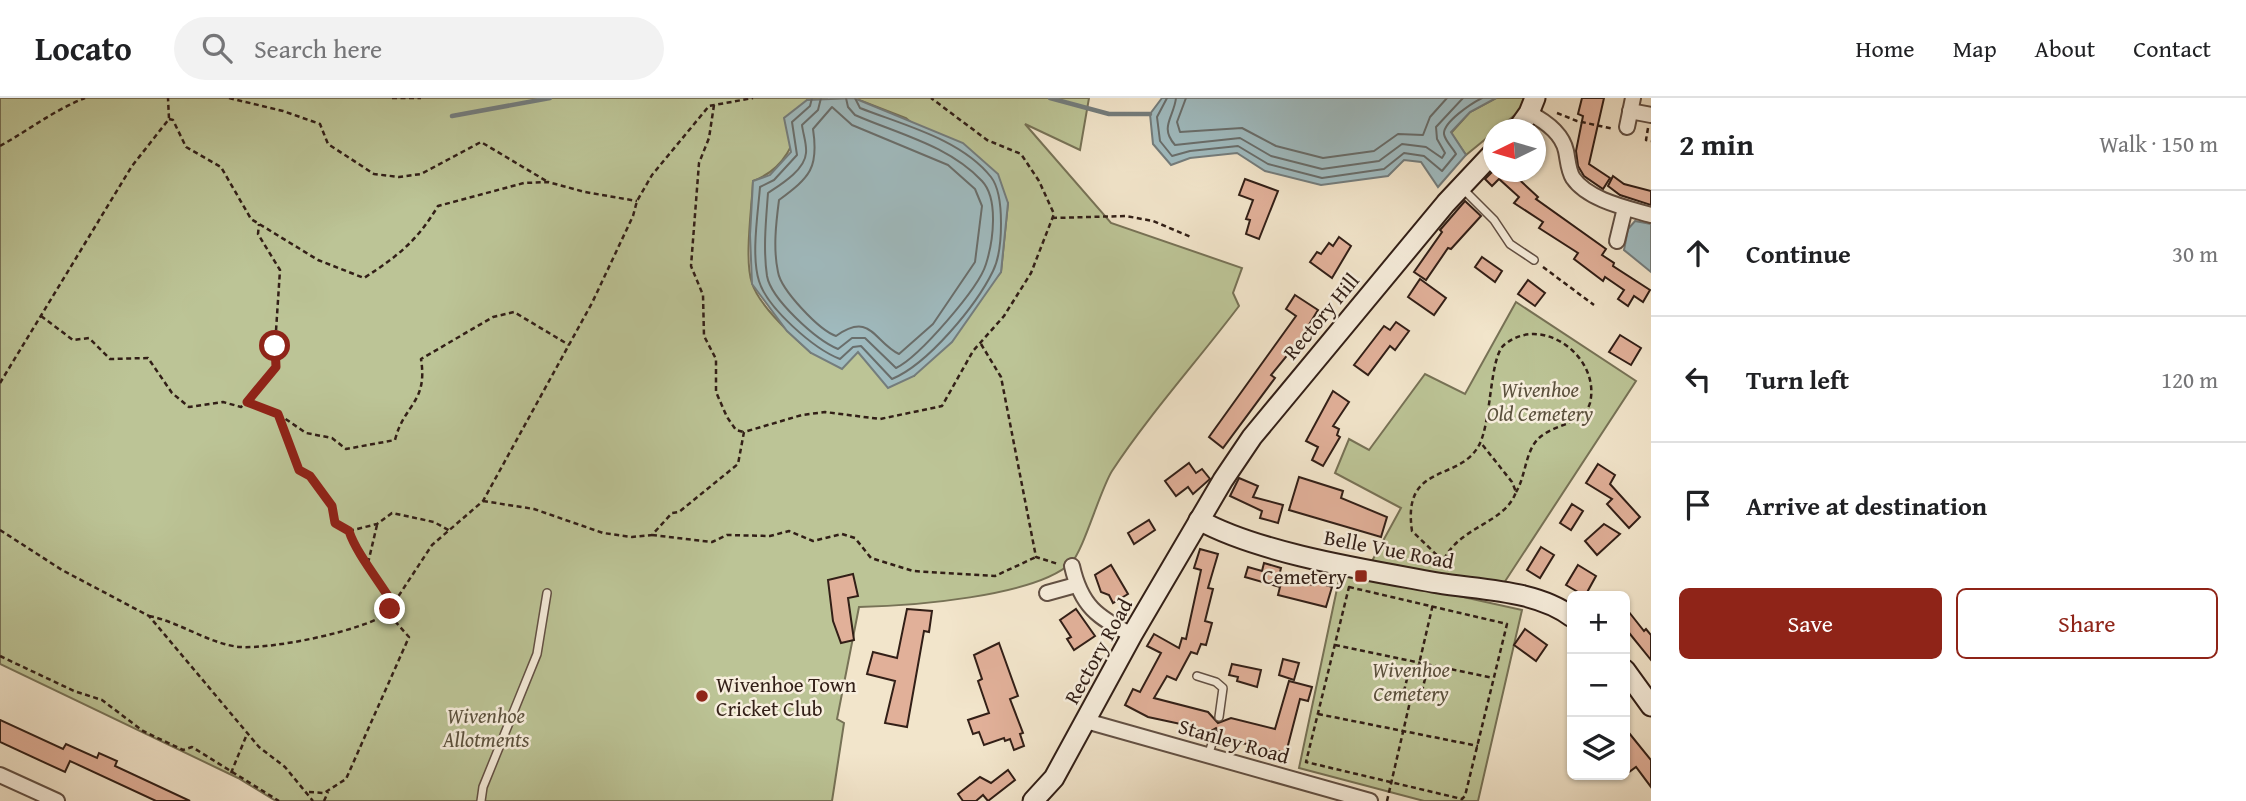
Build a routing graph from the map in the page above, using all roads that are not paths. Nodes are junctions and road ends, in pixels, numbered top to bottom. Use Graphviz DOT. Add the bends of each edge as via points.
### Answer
graph roads {
  1 [pos="1631,104"];
  2 [pos="1533,109"];
  3 [pos="1647,118"];
  4 [pos="1625,129"];
  5 [pos="1483,164"];
  6 [pos="1461,187"];
  7 [pos="1625,208"];
  8 [pos="1651,215"];
  9 [pos="1617,241"];
  10 [pos="1534,260"];
  11 [pos="1199,520"];
  12 [pos="1072,566"];
  13 [pos="1076,585"];
  14 [pos="547,593"];
  15 [pos="1047,593"];
  16 [pos="1567,615"];
  17 [pos="1132,635"];
  18 [pos="1197,676"];
  19 [pos="1630,677"];
  20 [pos="1651,706"];
  21 [pos="1219,717"];
  22 [pos="1086,721"];
  23 [pos="1215,734"];
  24 [pos="1208,756"];
  25 [pos="0,775"];
  26 [pos="57,801"];
  27 [pos="481,801"];
  28 [pos="1033,801"];
  29 [pos="1370,801"];
  1 -- 3 [label="street"];
  1 -- 4 [label="street"];
  2 -- 7 [label="street" via="1564,143 1572,177"];
  5 -- 6 [label="street, Rectory Hill"];
  6 -- 10 [label="lane" via="1494,220 1510,244"];
  6 -- 11 [label="street, Rectory Hill" via="1252,437"];
  7 -- 8 [label="street"];
  7 -- 9 [label="street"];
  11 -- 16 [label="street, Belle Vue Road" via="1248,542 1531,599"];
  11 -- 17 [label="street, Rectory Road"];
  12 -- 13 [label="street"];
  13 -- 15 [label="street"];
  13 -- 17 [label="street" via="1093,613"];
  14 -- 27 [label="lane" via="537,654"];
  17 -- 22 [label="street, Rectory Road"];
  18 -- 21 [label="lane" via="1223,688"];
  19 -- 20 [label="street"];
  22 -- 24 [label="street, Stanley Road"];
  22 -- 28 [label="street, Rectory Road" via="1054,778"];
  23 -- 24 [label="lane"];
  24 -- 29 [label="street, Stanley Road"];
  25 -- 26 [label="street"];
}
